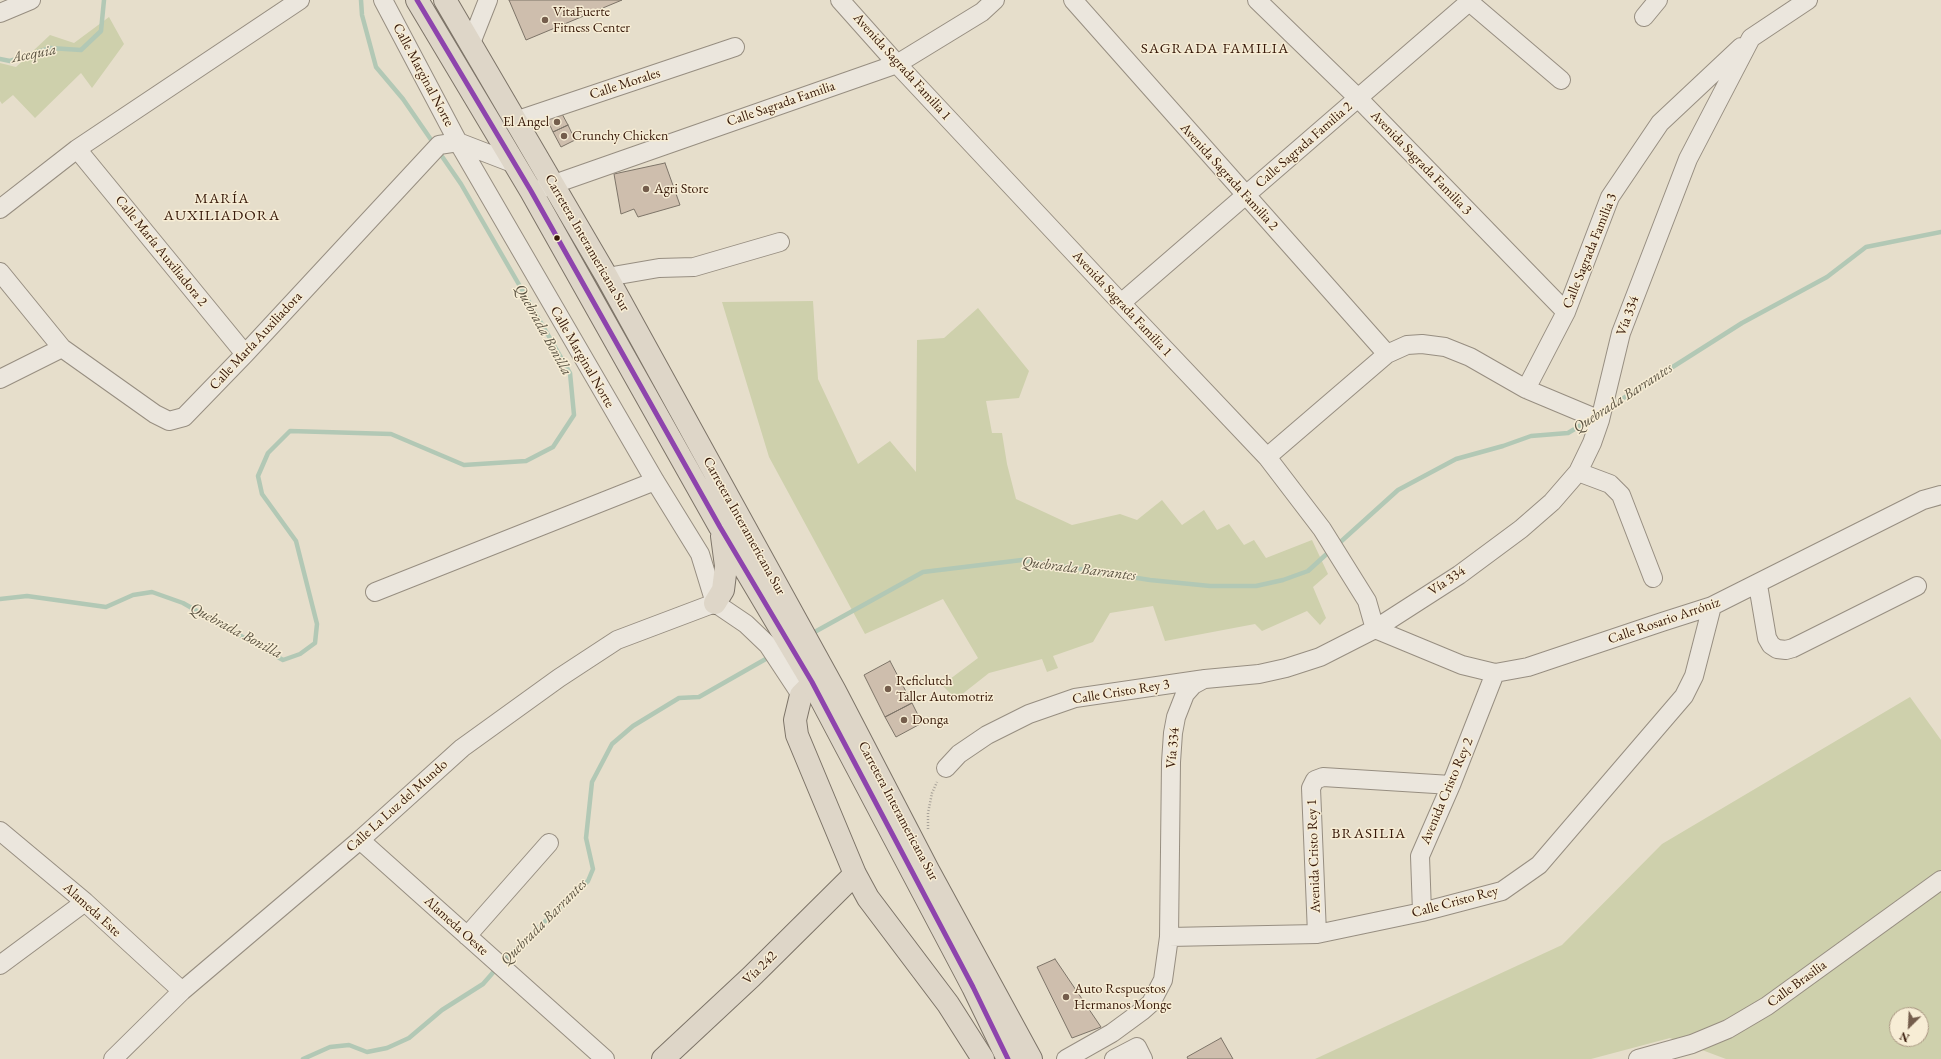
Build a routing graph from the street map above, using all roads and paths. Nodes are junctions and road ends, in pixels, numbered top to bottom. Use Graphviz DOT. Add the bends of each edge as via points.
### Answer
graph roads {
  1 [pos="31,0"];
  2 [pos="300,0"];
  3 [pos="383,0"];
  4 [pos="417,0"];
  5 [pos="445,0"];
  6 [pos="488,0"];
  7 [pos="840,0"];
  8 [pos="995,0"];
  9 [pos="1073,0"];
  10 [pos="1257,0"];
  11 [pos="1658,0"];
  12 [pos="1808,0"];
  13 [pos="1468,1"];
  14 [pos="0,13"];
  15 [pos="1644,17"];
  16 [pos="1751,38"];
  17 [pos="471,43"];
  18 [pos="735,47"];
  19 [pos="897,64"];
  20 [pos="1561,80"];
  21 [pos="1358,98"];
  22 [pos="515,121"];
  23 [pos="458,142"];
  24 [pos="77,149"];
  25 [pos="515,164"];
  26 [pos="554,185"];
  27 [pos="531,191"];
  28 [pos="1245,196"];
  29 [pos="0,209"];
  30 [pos="780,242"];
  31 [pos="0,272"];
  32 [pos="607,277"];
  33 [pos="1121,303"];
  34 [pos="1566,312"];
  35 [pos="62,348"];
  36 [pos="246,354"];
  37 [pos="1387,354"];
  38 [pos="0,379"];
  39 [pos="1526,389"];
  40 [pos="1600,420"];
  41 [pos="1267,457"];
  42 [pos="1578,472"];
  43 [pos="655,482"];
  44 [pos="1941,495"];
  45 [pos="720,527"];
  46 [pos="1653,578"];
  47 [pos="1758,585"];
  48 [pos="1917,586"];
  49 [pos="375,592"];
  50 [pos="715,603"];
  51 [pos="1712,606"];
  52 [pos="1375,629"];
  53 [pos="1495,673"];
  54 [pos="1205,679"];
  55 [pos="806,689"];
  56 [pos="835,691"];
  57 [pos="946,768"];
  58 [pos="1451,785"];
  59 [pos="0,831"];
  60 [pos="928,834"];
  61 [pos="360,840"];
  62 [pos="549,843"];
  63 [pos="855,874"];
  64 [pos="1941,880"];
  65 [pos="85,902"];
  66 [pos="1422,912"];
  67 [pos="1317,934"];
  68 [pos="467,936"];
  69 [pos="1169,937"];
  70 [pos="0,965"];
  71 [pos="182,991"];
  72 [pos="989,1020"];
  73 [pos="113,1059"];
  74 [pos="605,1059"];
  75 [pos="663,1059"];
  76 [pos="983,1059"];
  77 [pos="1008,1059"];
  78 [pos="1021,1059"];
  79 [pos="1031,1059"];
  80 [pos="1066,1059"];
  81 [pos="1114,1059"];
  82 [pos="1143,1059"];
  83 [pos="1638,1059"];
  1 -- 14 [label="street"];
  2 -- 24 [label="street"];
  3 -- 23 [label="street, Calle Marginal Norte"];
  4 -- 25 [label="main road, Carretera Interamericana Sur"];
  5 -- 17 [label="main road, Carretera Interamericana Sur"];
  6 -- 17 [label="street"];
  7 -- 19 [label="street, Avenida Sagrada Familia 1"];
  8 -- 19 [label="street, Calle Sagrada Familia" via="982,12"];
  9 -- 28 [label="street, Avenida Sagrada Familia 2"];
  10 -- 21 [label="street, Avenida Sagrada Familia 3"];
  11 -- 15 [label="street"];
  12 -- 16 [label="street, Vía 334"];
  13 -- 20 [label="street"];
  13 -- 21 [label="street, Calle Sagrada Familia 2"];
  16 -- 34 [label="street, Calle Sagrada Familia 3" via="1660,123 1610,196"];
  16 -- 40 [label="street, Vía 334" via="1688,159 1621,333"];
  17 -- 22 [label="main road, Carretera Interamericana Sur"];
  18 -- 22 [label="street, Calle Morales"];
  19 -- 26 [label="street, Calle Sagrada Familia"];
  19 -- 33 [label="street, Avenida Sagrada Familia 1"];
  21 -- 28 [label="street, Calle Sagrada Familia 2"];
  21 -- 34 [label="street, Avenida Sagrada Familia 3"];
  22 -- 26 [label="main road, Carretera Interamericana Sur"];
  23 -- 25 [label="street"];
  23 -- 36 [label="street, Calle María Auxiliadora" via="434,150"];
  23 -- 43 [label="street, Calle Marginal Norte"];
  24 -- 29 [label="street"];
  24 -- 36 [label="street, Calle María Auxiliadora 2"];
  25 -- 27 [label="main road, Carretera Interamericana Sur"];
  26 -- 27 [label="street, Calle Sagrada Familia"];
  26 -- 32 [label="main road, Carretera Interamericana Sur"];
  27 -- 45 [label="main road, Carretera Interamericana Sur"];
  28 -- 33 [label="street, Calle Sagrada Familia 2"];
  28 -- 37 [label="street, Avenida Sagrada Familia 2"];
  30 -- 32 [label="street" via="694,267 659,268"];
  31 -- 35 [label="street, Calle María Auxiliadora"];
  32 -- 56 [label="main road, Carretera Interamericana Sur"];
  33 -- 41 [label="street, Avenida Sagrada Familia 1"];
  34 -- 39 [label="street, Calle Sagrada Familia 3"];
  35 -- 36 [label="street, Calle María Auxiliadora" via="155,414 169,421 184,417"];
  35 -- 38 [label="street"];
  37 -- 39 [label="street" via="1407,345 1445,347 1470,357"];
  37 -- 41 [label="street"];
  39 -- 40 [label="street"];
  40 -- 42 [label="street, Vía 334"];
  41 -- 52 [label="street, Avenida Sagrada Familia 1" via="1322,528 1367,601"];
  42 -- 46 [label="street" via="1610,484 1621,495"];
  42 -- 52 [label="street, Vía 334" via="1552,502 1521,529 1458,575"];
  43 -- 49 [label="street"];
  43 -- 50 [label="street, Calle Marginal Norte" via="700,554"];
  44 -- 47 [label="street, Calle Rosario Arróniz" via="1924,500"];
  45 -- 50 [label="main road" via="726,566 723,590"];
  45 -- 55 [label="main road, Carretera Interamericana Sur"];
  47 -- 48 [label="street" via="1767,638 1777,649 1786,650"];
  47 -- 51 [label="street, Calle Rosario Arróniz"];
  50 -- 55 [label="street" via="746,624"];
  50 -- 61 [label="street, Calle La Luz del Mundo" via="617,640 559,678 462,748"];
  51 -- 53 [label="street, Calle Rosario Arróniz" via="1528,667"];
  51 -- 66 [label="street, Calle Cristo Rey" via="1694,676 1684,696 1539,865 1502,891"];
  52 -- 53 [label="street, Calle Rosario Arróniz" via="1462,665"];
  52 -- 54 [label="street, Vía 334" via="1320,657 1286,668 1259,674"];
  53 -- 58 [label="street, Avenida Cristo Rey 2"];
  54 -- 57 [label="street, Calle Cristo Rey 3" via="1075,698 1029,714 987,735 959,754"];
  54 -- 69 [label="street, Vía 334" via="1193,685 1185,694 1179,705 1173,733"];
  55 -- 56 [label="main road" via="820,681"];
  55 -- 63 [label="main road" via="795,720 797,735"];
  55 -- 72 [label="main road, Carretera Interamericana Sur"];
  56 -- 79 [label="main road, Carretera Interamericana Sur" via="928,870"];
  57 -- 60 [label="path" via="932,793 928,813"];
  58 -- 66 [label="street, Avenida Cristo Rey 2" via="1420,856"];
  58 -- 67 [label="street, Avenida Cristo Rey 1" via="1324,776 1316,780 1311,788"];
  59 -- 65 [label="street, Alameda Este"];
  61 -- 68 [label="street, Alameda Oeste"];
  61 -- 71 [label="street, Calle La Luz del Mundo"];
  62 -- 68 [label="street"];
  63 -- 75 [label="main road, Vía 242" via="751,977"];
  63 -- 76 [label="main road" via="868,898 948,1004"];
  64 -- 83 [label="street, Calle Brasilia" via="1767,1006 1728,1029 1692,1044"];
  65 -- 70 [label="street"];
  65 -- 71 [label="street, Alameda Este"];
  66 -- 67 [label="street, Calle Cristo Rey"];
  67 -- 69 [label="street, Calle Cristo Rey"];
  68 -- 74 [label="street, Alameda Oeste"];
  69 -- 80 [label="street, Vía 334" via="1163,980 1151,1003 1112,1033"];
  71 -- 73 [label="street, Calle La Luz del Mundo"];
  72 -- 77 [label="main road, Carretera Interamericana Sur"];
  72 -- 78 [label="main road"];
  81 -- 82 [label="street" via="1137,1047"];
}
